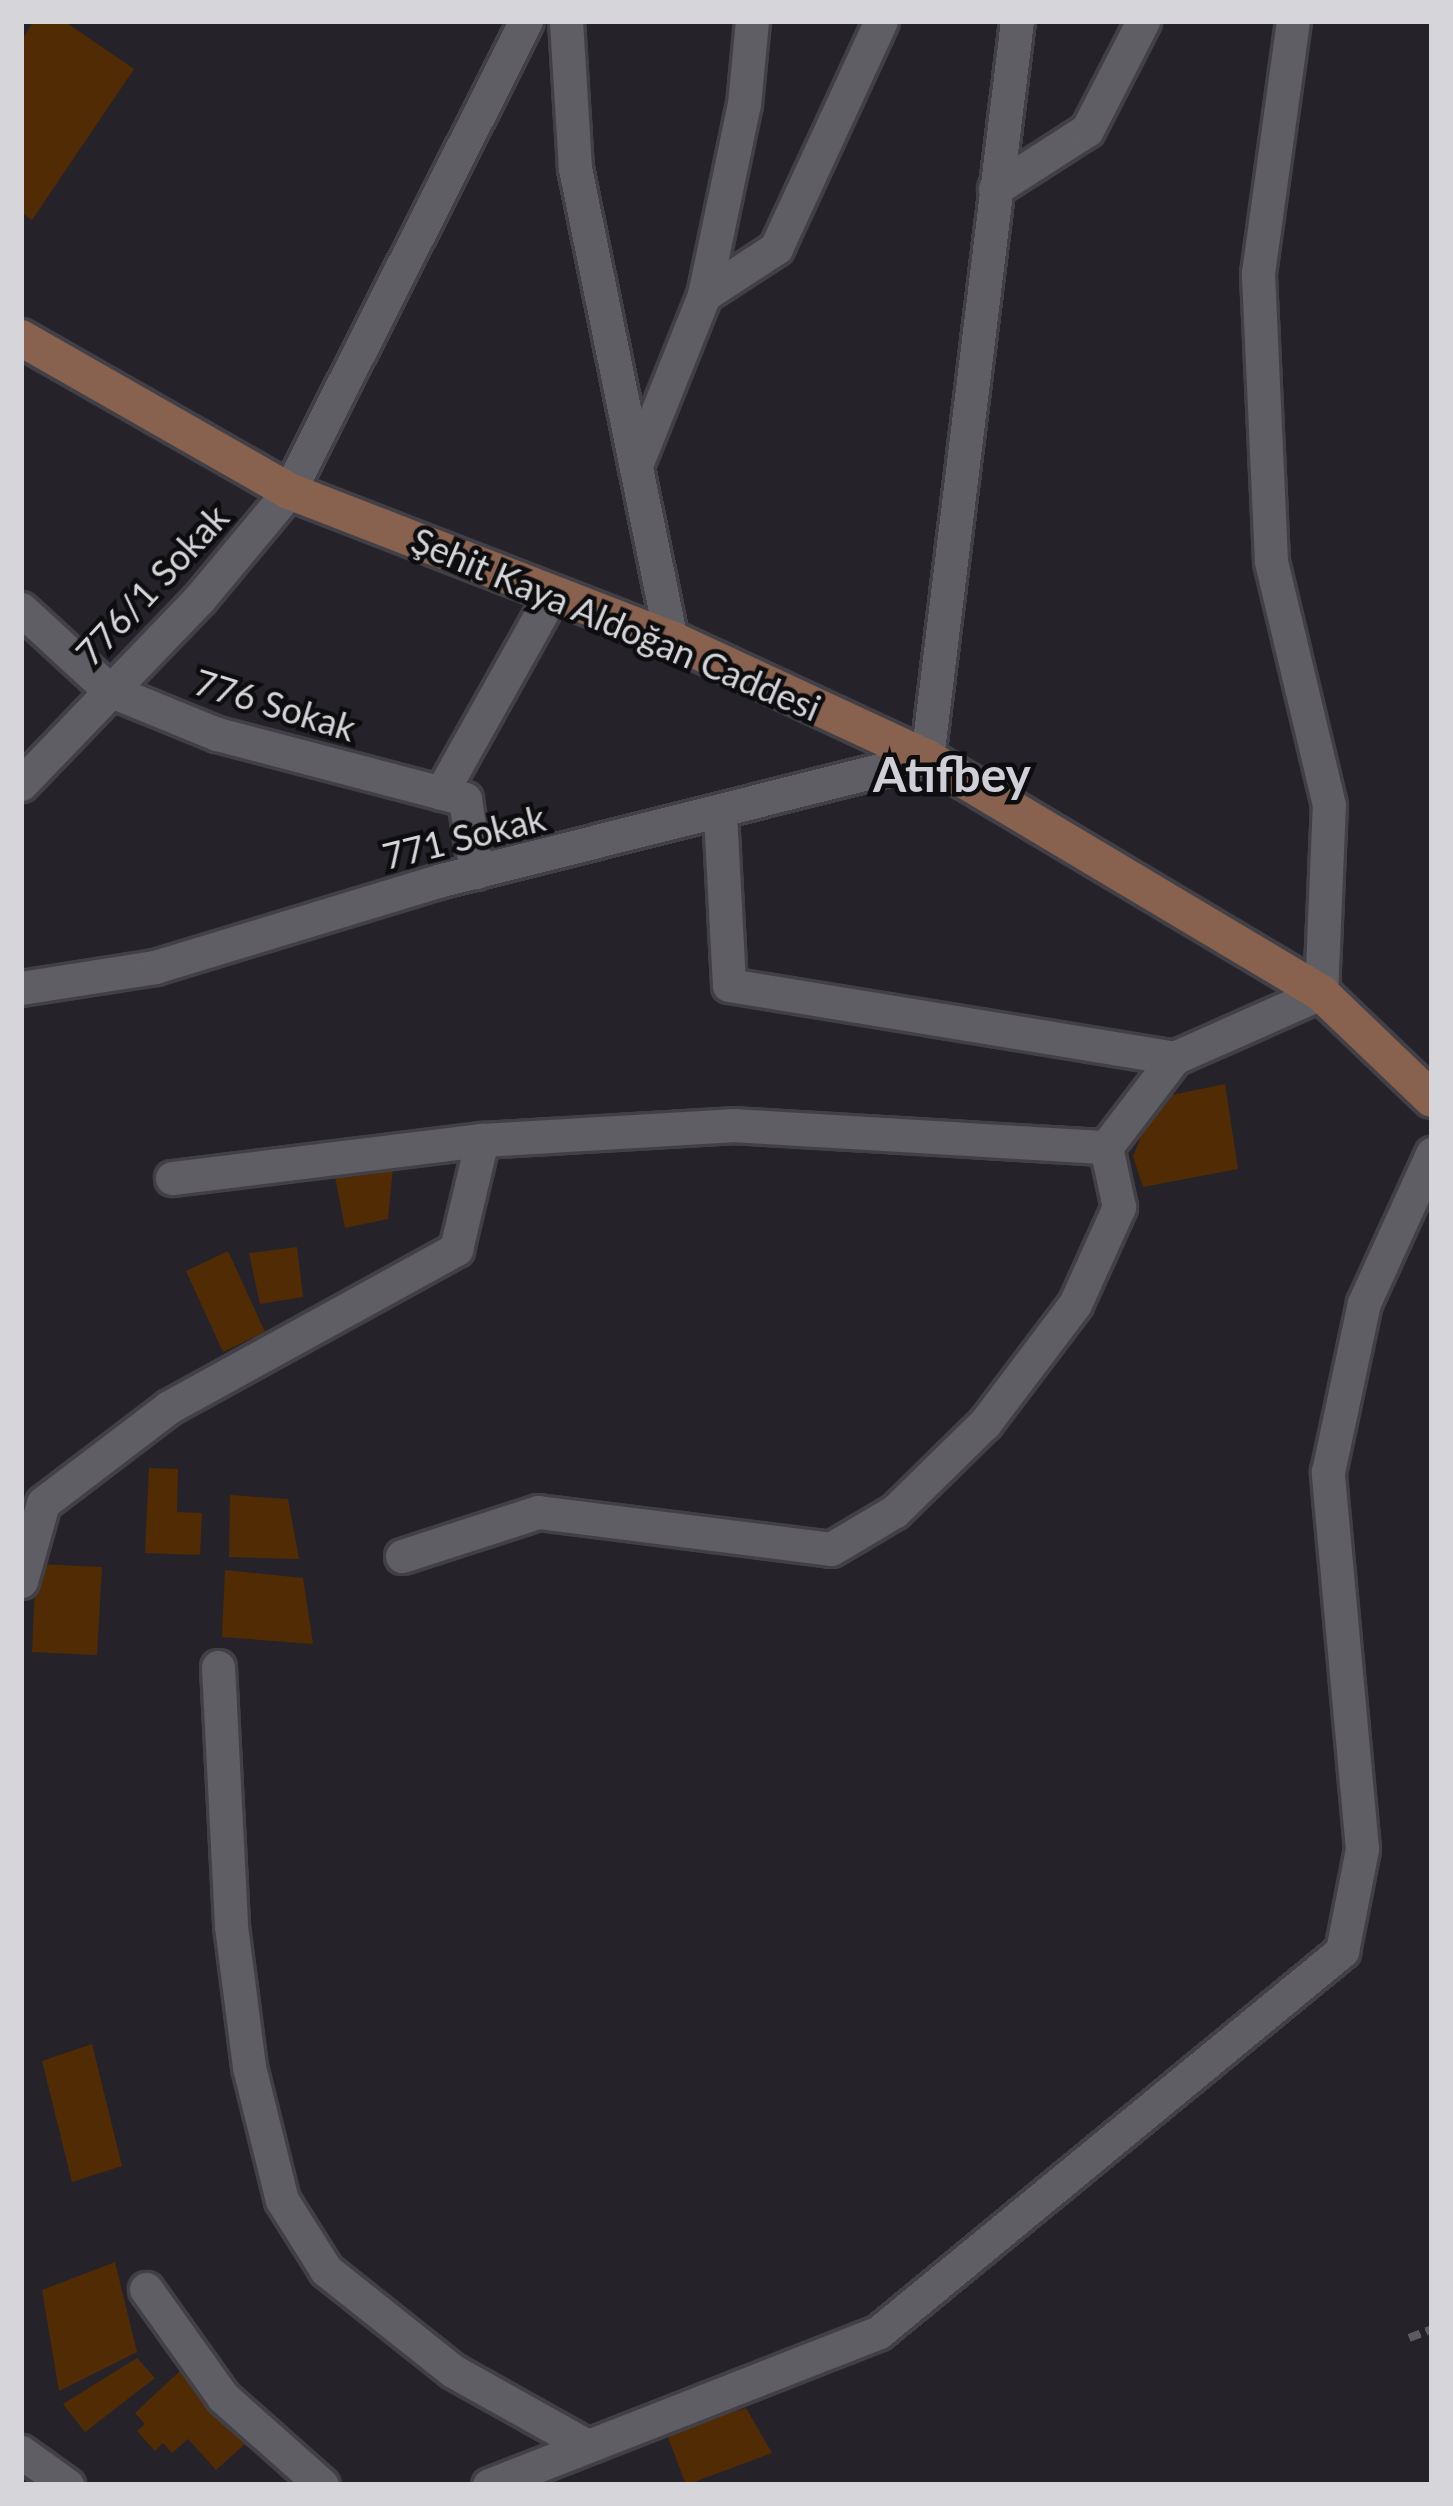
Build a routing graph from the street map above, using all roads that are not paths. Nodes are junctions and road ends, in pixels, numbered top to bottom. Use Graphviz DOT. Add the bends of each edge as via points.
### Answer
graph roads {
  1 [pos="526,21"];
  2 [pos="566,21"];
  3 [pos="752,21"];
  4 [pos="881,21"];
  5 [pos="1017,21"];
  6 [pos="1143,21"];
  7 [pos="1293,21"];
  8 [pos="995,189"];
  9 [pos="704,295"];
  10 [pos="21,338"];
  11 [pos="636,465"];
  12 [pos="289,491"];
  13 [pos="552,594"];
  14 [pos="21,609"];
  15 [pos="671,639"];
  16 [pos="109,690"];
  17 [pos="927,758"];
  18 [pos="21,784"];
  19 [pos="441,793"];
  20 [pos="720,813"];
  21 [pos="476,872"];
  22 [pos="21,988"];
  23 [pos="1322,993"];
  24 [pos="1174,1058"];
  25 [pos="1432,1099"];
  26 [pos="482,1140"];
  27 [pos="1106,1147"];
  28 [pos="1432,1154"];
  29 [pos="172,1178"];
  30 [pos="402,1556"];
  31 [pos="21,1581"];
  32 [pos="218,1667"];
  33 [pos="146,2289"];
  34 [pos="587,2446"];
  35 [pos="21,2452"];
  36 [pos="67,2485"];
  37 [pos="322,2485"];
  38 [pos="489,2485"];
  1 -- 12 [label="street, 776/1 Sokak"];
  2 -- 11 [label="street" via="574,167"];
  3 -- 9 [label="street" via="744,104"];
  4 -- 9 [label="street" via="776,248"];
  5 -- 8 [label="street"];
  6 -- 8 [label="street" via="1087,130"];
  7 -- 23 [label="street" via="1258,273 1271,562 1329,805"];
  8 -- 17 [label="street"];
  9 -- 11 [label="street"];
  10 -- 12 [label="street, Şehit Kaya Aldoğan Caddesi"];
  11 -- 15 [label="street"];
  12 -- 13 [label="street, Şehit Kaya Aldoğan Caddesi"];
  12 -- 16 [label="street, 776/1 Sokak"];
  13 -- 15 [label="street, Şehit Kaya Aldoğan Caddesi"];
  13 -- 19 [label="street"];
  14 -- 16 [label="street, 776 Sokak"];
  15 -- 17 [label="street, Şehit Kaya Aldoğan Caddesi"];
  16 -- 18 [label="street, 776/1 Sokak"];
  16 -- 19 [label="street, 776 Sokak" via="217,734"];
  17 -- 20 [label="street, 771 Sokak"];
  17 -- 23 [label="street, Şehit Kaya Aldoğan Caddesi"];
  19 -- 21 [label="street" via="465,799"];
  20 -- 21 [label="street, 771 Sokak"];
  20 -- 24 [label="street" via="729,985"];
  21 -- 22 [label="street, 771 Sokak" via="155,967"];
  23 -- 24 [label="street"];
  23 -- 25 [label="street, Şehit Kaya Aldoğan Caddesi"];
  24 -- 27 [label="street"];
  26 -- 27 [label="street" via="732,1125"];
  26 -- 29 [label="street"];
  26 -- 31 [label="street" via="457,1249 169,1407 44,1503"];
  27 -- 30 [label="street" via="1119,1207 1075,1304 986,1423 895,1511 832,1549 538,1512"];
  28 -- 34 [label="street" via="1364,1303 1328,1472 1362,1849 1342,1952 879,2332"];
  32 -- 34 [label="street" via="231,1926 249,2067 282,2200 326,2270 453,2372"];
  33 -- 37 [label="street" via="224,2397"];
  34 -- 38 [label="street"];
  35 -- 36 [label="street"];
}
